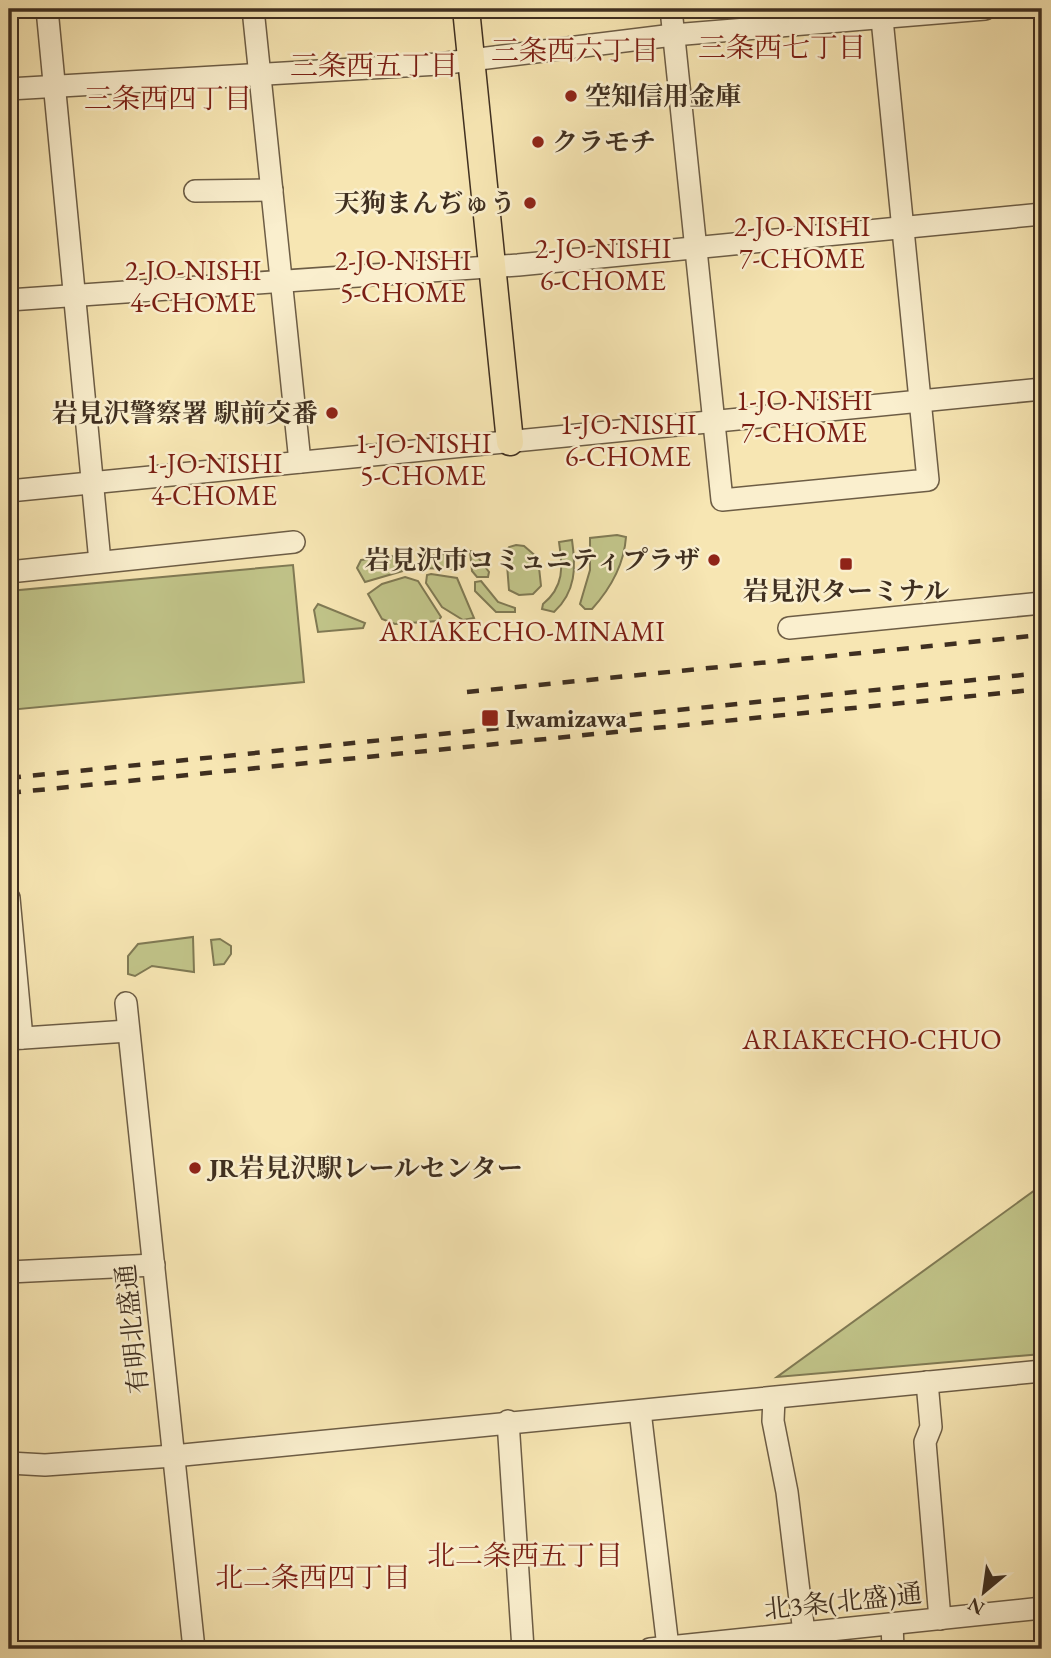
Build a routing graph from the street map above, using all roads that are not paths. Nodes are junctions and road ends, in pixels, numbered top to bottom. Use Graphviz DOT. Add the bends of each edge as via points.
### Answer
graph roads {
  1 [pos="47,9"];
  2 [pos="253,9"];
  3 [pos="466,9"];
  4 [pos="671,9"];
  5 [pos="985,9"];
  6 [pos="881,13"];
  7 [pos="673,35"];
  8 [pos="471,58"];
  9 [pos="260,74"];
  10 [pos="54,86"];
  11 [pos="9,89"];
  12 [pos="272,190"];
  13 [pos="195,191"];
  14 [pos="1042,214"];
  15 [pos="901,228"];
  16 [pos="696,247"];
  17 [pos="493,267"];
  18 [pos="283,282"];
  19 [pos="76,297"];
  20 [pos="9,300"];
  21 [pos="1042,389"];
  22 [pos="921,402"];
  23 [pos="713,421"];
  24 [pos="510,442"];
  25 [pos="300,462"];
  26 [pos="93,483"];
  27 [pos="9,491"];
  28 [pos="294,542"];
  29 [pos="100,562"];
  30 [pos="9,572"];
  31 [pos="1042,603"];
  32 [pos="789,628"];
  33 [pos="9,898"];
  34 [pos="126,1003"];
  35 [pos="128,1031"];
  36 [pos="15,1038"];
  37 [pos="153,1265"];
  38 [pos="9,1272"];
  39 [pos="1042,1371"];
  40 [pos="927,1382"];
  41 [pos="774,1398"];
  42 [pos="640,1411"];
  43 [pos="508,1421"];
  44 [pos="173,1456"];
  45 [pos="9,1463"];
  46 [pos="1042,1613"];
  47 [pos="940,1619"];
  48 [pos="892,1624"];
  49 [pos="804,1633"];
  50 [pos="782,1642"];
  51 [pos="695,1647"];
  52 [pos="659,1648"];
  53 [pos="194,1649"];
  54 [pos="523,1649"];
  55 [pos="893,1649"];
  1 -- 10 [label="street"];
  2 -- 9 [label="street"];
  3 -- 8 [label="main road"];
  4 -- 7 [label="street"];
  5 -- 6 [label="street"];
  6 -- 7 [label="street"];
  6 -- 15 [label="street"];
  7 -- 8 [label="street"];
  7 -- 16 [label="street"];
  8 -- 9 [label="street" via="439,64"];
  8 -- 17 [label="main road"];
  9 -- 10 [label="street"];
  9 -- 12 [label="street"];
  10 -- 11 [label="street"];
  10 -- 19 [label="street"];
  12 -- 13 [label="street"];
  12 -- 18 [label="street"];
  14 -- 15 [label="street"];
  15 -- 16 [label="street"];
  15 -- 22 [label="street"];
  16 -- 17 [label="street"];
  16 -- 23 [label="street"];
  17 -- 18 [label="street"];
  17 -- 24 [label="main road"];
  18 -- 19 [label="street"];
  18 -- 25 [label="street"];
  19 -- 20 [label="street"];
  19 -- 26 [label="street"];
  21 -- 22 [label="street"];
  22 -- 23 [label="street"];
  22 -- 23 [label="street" via="928,480 722,500"];
  23 -- 24 [label="street"];
  24 -- 25 [label="street"];
  25 -- 26 [label="street"];
  26 -- 27 [label="street"];
  26 -- 29 [label="street"];
  28 -- 29 [label="street"];
  29 -- 30 [label="street"];
  31 -- 32 [label="street"];
  33 -- 36 [label="street"];
  34 -- 35 [label="street, 有明北盛通"];
  35 -- 36 [label="street"];
  35 -- 37 [label="street, 有明北盛通"];
  37 -- 38 [label="street"];
  37 -- 44 [label="street, 有明北盛通"];
  39 -- 40 [label="street"];
  40 -- 41 [label="street"];
  40 -- 47 [label="street" via="931,1427 925,1442"];
  41 -- 42 [label="street"];
  41 -- 49 [label="street" via="773,1421 787,1492"];
  42 -- 43 [label="street"];
  42 -- 52 [label="street"];
  43 -- 44 [label="street"];
  43 -- 54 [label="street"];
  44 -- 45 [label="street" via="46,1465"];
  44 -- 53 [label="street, 有明北盛通"];
  46 -- 47 [label="street, 北3条(北盛)通"];
  47 -- 48 [label="street, 北3条(北盛)通"];
  48 -- 49 [label="street, 北3条(北盛)通"];
  48 -- 55 [label="street"];
  49 -- 50 [label="street, 北3条(北盛)通"];
  50 -- 51 [label="street, 北3条(北盛)通"];
  51 -- 52 [label="street, 北3条(北盛)通"];
}
